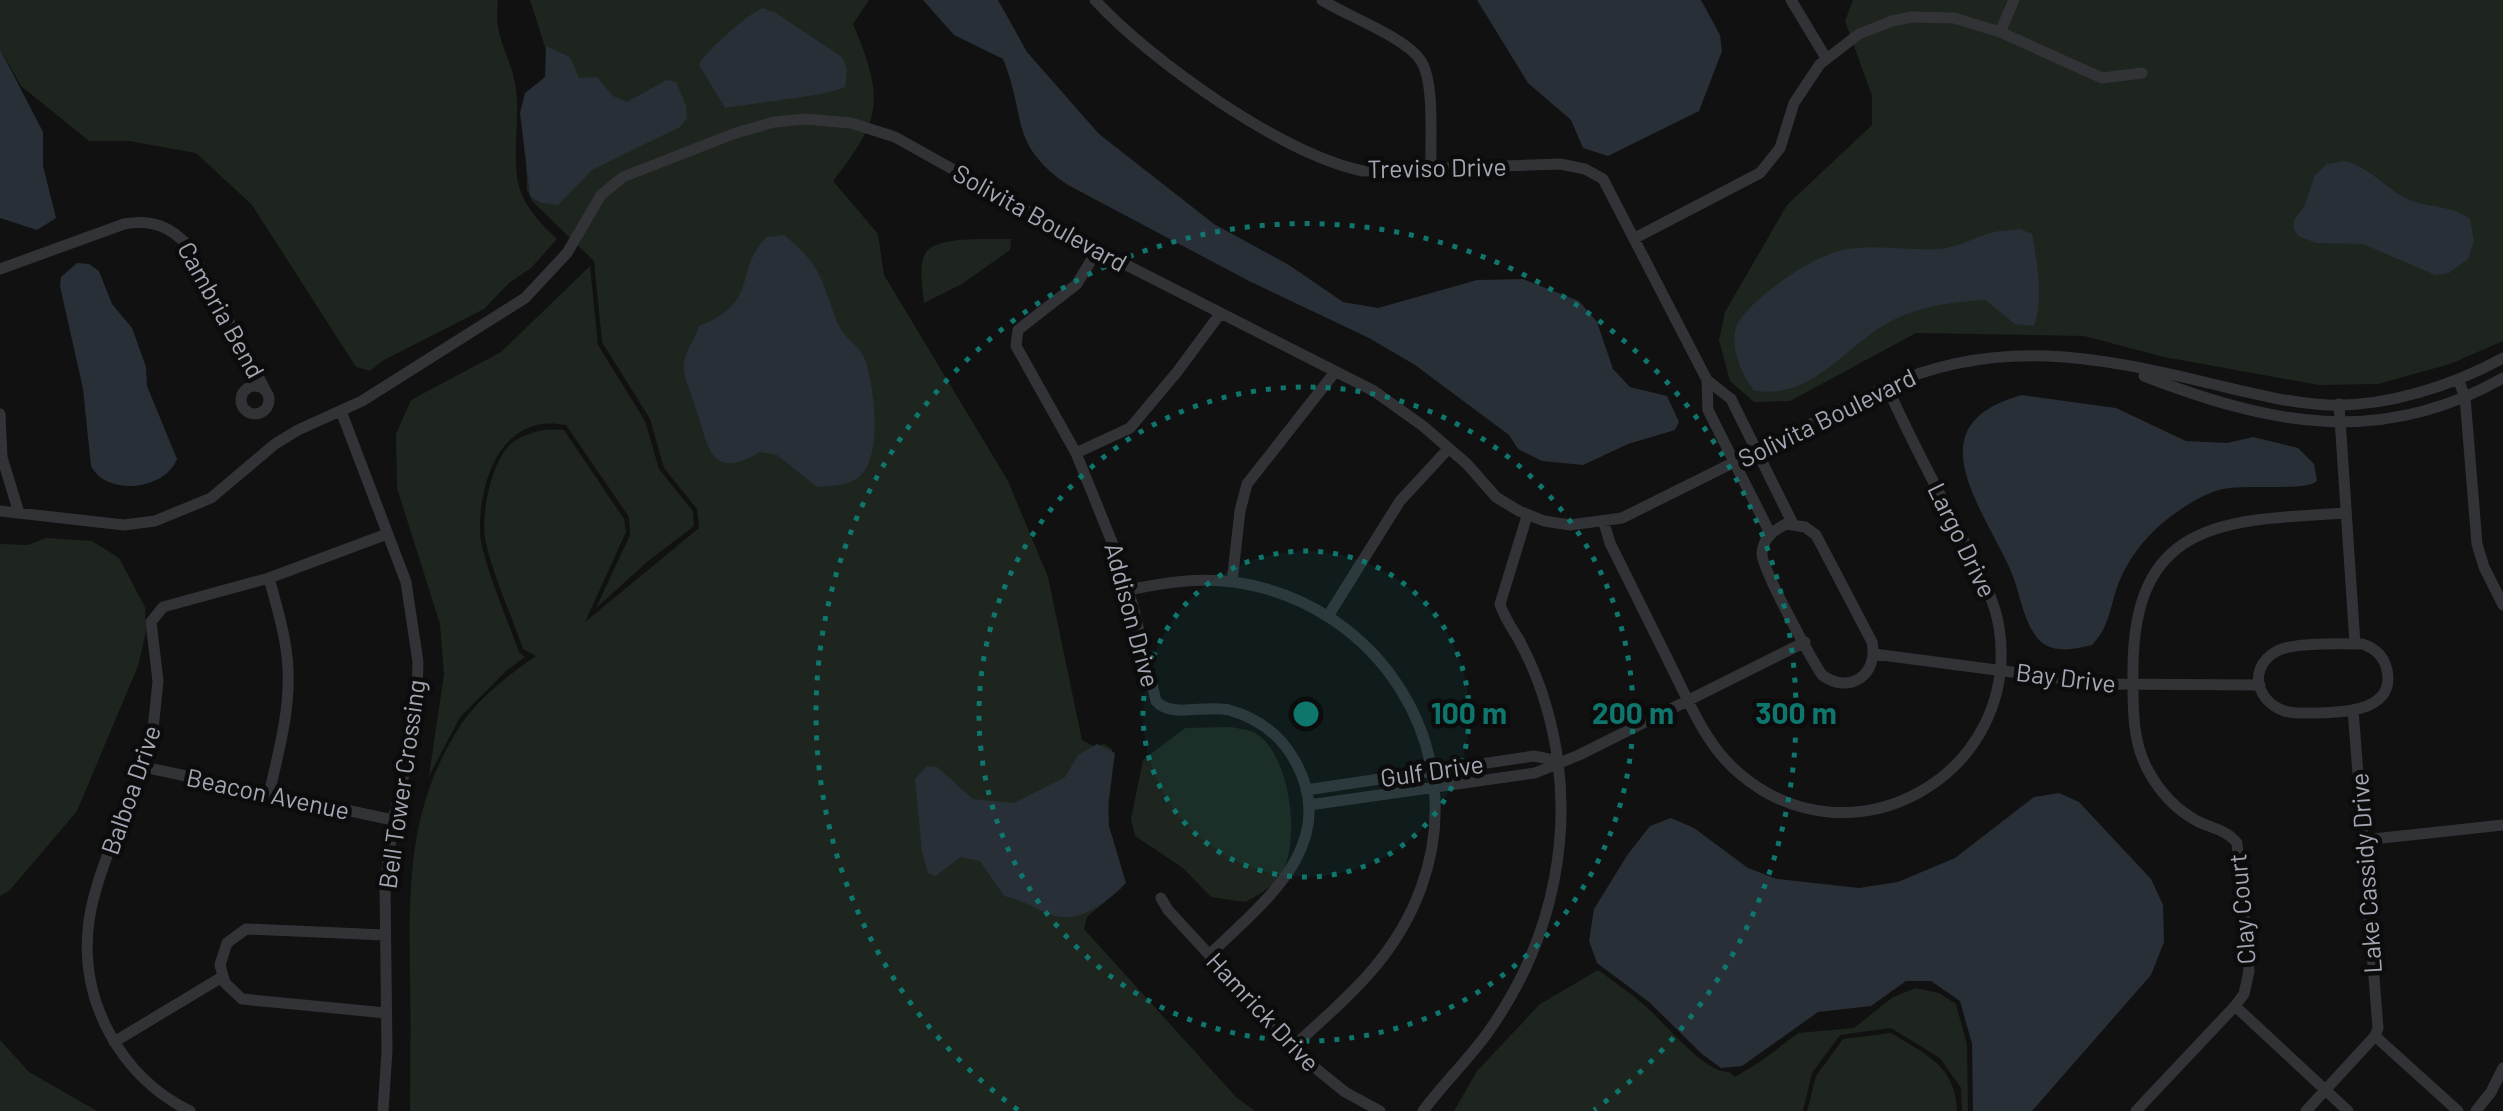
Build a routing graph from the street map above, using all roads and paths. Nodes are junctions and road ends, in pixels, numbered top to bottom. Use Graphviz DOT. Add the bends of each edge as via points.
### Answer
graph roads {
  1 [pos="1095,0"];
  2 [pos="1322,0"];
  3 [pos="1791,0"];
  4 [pos="2014,0"];
  5 [pos="2000,32"];
  6 [pos="1826,58"];
  7 [pos="2142,73"];
  8 [pos="1431,169"];
  9 [pos="1635,238"];
  10 [pos="1097,250"];
  11 [pos="0,269"];
  12 [pos="1220,314"];
  13 [pos="2503,358"];
  14 [pos="2112,364"];
  15 [pos="1335,372"];
  16 [pos="2503,378"];
  17 [pos="2458,379"];
  18 [pos="1707,380"];
  19 [pos="1888,386"];
  20 [pos="268,394"];
  21 [pos="2465,397"];
  22 [pos="2339,404"];
  23 [pos="340,411"];
  24 [pos="0,414"];
  25 [pos="2340,422"];
  26 [pos="1449,448"];
  27 [pos="1756,451"];
  28 [pos="1076,454"];
  29 [pos="1,462"];
  30 [pos="1734,463"];
  31 [pos="0,510"];
  32 [pos="2346,512"];
  33 [pos="19,513"];
  34 [pos="1527,516"];
  35 [pos="1604,523"];
  36 [pos="1793,524"];
  37 [pos="1770,533"];
  38 [pos="388,534"];
  39 [pos="269,578"];
  40 [pos="1232,582"];
  41 [pos="1128,590"];
  42 [pos="2503,605"];
  43 [pos="1328,616"];
  44 [pos="1805,642"];
  45 [pos="2354,644"];
  46 [pos="1874,654"];
  47 [pos="2000,670"];
  48 [pos="2133,686"];
  49 [pos="2260,686"];
  50 [pos="1689,701"];
  51 [pos="2353,710"];
  52 [pos="1558,761"];
  53 [pos="144,767"];
  54 [pos="1433,771"];
  55 [pos="1436,786"];
  56 [pos="1306,790"];
  57 [pos="270,794"];
  58 [pos="1308,805"];
  59 [pos="393,820"];
  60 [pos="2503,826"];
  61 [pos="2364,840"];
  62 [pos="1161,898"];
  63 [pos="385,935"];
  64 [pos="1209,955"];
  65 [pos="222,976"];
  66 [pos="2236,1006"];
  67 [pos="386,1013"];
  68 [pos="2375,1036"];
  69 [pos="114,1042"];
  70 [pos="1294,1046"];
  71 [pos="2503,1068"];
  72 [pos="2325,1090"];
  73 [pos="190,1111"];
  74 [pos="383,1111"];
  75 [pos="1380,1111"];
  76 [pos="1423,1111"];
  77 [pos="2136,1111"];
  78 [pos="2306,1111"];
  79 [pos="2348,1111"];
  80 [pos="2458,1111"];
  81 [pos="2476,1111"];
  1 -- 8 [label="street, Treviso Drive" via="1217,100 1292,146 1362,171"];
  2 -- 8 [label="street" via="1413,50 1424,64"];
  3 -- 6 [label="street"];
  4 -- 5 [label="street"];
  5 -- 6 [label="street" via="1954,18 1912,16 1859,34"];
  5 -- 7 [label="street" via="2102,78"];
  6 -- 9 [label="street" via="1798,95 1766,168"];
  8 -- 9 [label="street, Treviso Drive" via="1585,169 1603,180"];
  9 -- 18 [label="street, Treviso Drive"];
  10 -- 12 [label="street, Solivita Boulevard"];
  10 -- 23 [label="street, Solivita Boulevard" via="880,132 836,121 774,122 623,177 601,195 560,261 525,298"];
  10 -- 28 [label="street, Addison Drive" via="1077,284 1016,335"];
  11 -- 20 [label="street, Cambria Bend" via="124,224 140,221 176,232"];
  12 -- 15 [label="street, Solivita Boulevard"];
  12 -- 28 [label="street" via="1130,428"];
  13 -- 17 [label="street, Solivita Boulevard"];
  14 -- 19 [label="street, Solivita Boulevard" via="2060,355 1989,356"];
  14 -- 22 [label="street, Solivita Boulevard" via="2253,394"];
  14 -- 25 [label="street, Solivita Boulevard" via="2242,411"];
  15 -- 26 [label="street, Solivita Boulevard" via="1400,408"];
  15 -- 40 [label="street" via="1247,484"];
  16 -- 21 [label="street, Solivita Boulevard"];
  17 -- 21 [label="street"];
  17 -- 22 [label="street, Solivita Boulevard"];
  18 -- 27 [label="street, Treviso Drive" via="1728,395"];
  18 -- 30 [label="street, Treviso Drive" via="1706,406"];
  19 -- 27 [label="street, Solivita Boulevard"];
  19 -- 47 [label="street, Largo Drive" via="1988,591 1999,625"];
  21 -- 25 [label="street, Solivita Boulevard"];
  21 -- 42 [label="street" via="2477,544"];
  22 -- 25 [label="street"];
  23 -- 33 [label="street, Solivita Boulevard" via="275,444 211,498 155,521 124,525"];
  23 -- 38 [label="street, Bell Tower Crossing"];
  24 -- 29 [label="street"];
  25 -- 32 [label="street"];
  26 -- 34 [label="street, Solivita Boulevard" via="1496,496"];
  26 -- 43 [label="street" via="1400,501"];
  27 -- 30 [label="street, Solivita Boulevard"];
  27 -- 36 [label="street, Treviso Drive"];
  28 -- 41 [label="street, Addison Drive"];
  29 -- 33 [label="street"];
  30 -- 35 [label="street, Solivita Boulevard"];
  30 -- 37 [label="street, Treviso Drive"];
  31 -- 33 [label="street, Solivita Boulevard"];
  32 -- 45 [label="street"];
  32 -- 48 [label="street, Clay Court" via="2232,521 2178,548 2156,572 2138,610"];
  34 -- 35 [label="street, Solivita Boulevard" via="1570,526"];
  34 -- 52 [label="street" via="1500,604 1539,684"];
  35 -- 50 [label="street, Largo Drive"];
  36 -- 37 [label="street"];
  36 -- 46 [label="street, Treviso Drive" via="1816,535"];
  37 -- 44 [label="street" via="1763,564"];
  38 -- 39 [label="street, Balboa Drive"];
  38 -- 59 [label="street, Bell Tower Crossing" via="409,596 418,662 412,752"];
  39 -- 53 [label="street, Balboa Drive" via="163,607 153,616 158,703"];
  39 -- 57 [label="street" via="288,673"];
  40 -- 41 [label="street"];
  40 -- 43 [label="street"];
  41 -- 56 [label="street, Addison Drive" via="1158,705 1224,708 1254,720 1288,750"];
  43 -- 54 [label="street" via="1392,676 1415,716"];
  44 -- 46 [label="street" via="1822,675 1838,684 1861,679"];
  44 -- 50 [label="street, Gulf Drive"];
  45 -- 49 [label="street" via="2278,650 2264,664"];
  45 -- 51 [label="street" via="2379,654 2388,677 2380,699"];
  46 -- 47 [label="street, Bay Drive"];
  47 -- 48 [label="street, Bay Drive"];
  47 -- 50 [label="street, Largo Drive" via="1988,720 1959,763 1902,802 1860,812 1795,806 1756,787 1715,748"];
  48 -- 49 [label="street, Bay Drive"];
  48 -- 66 [label="street, Clay Court" via="2138,748 2154,780 2179,809 2237,842 2249,971"];
  49 -- 51 [label="street" via="2267,701 2286,712"];
  50 -- 52 [label="street, Gulf Drive"];
  51 -- 61 [label="street, Lake Cassidy Drive"];
  52 -- 54 [label="street, Gulf Drive" via="1534,756"];
  52 -- 55 [label="street, Gulf Drive" via="1534,773"];
  52 -- 76 [label="street" via="1562,833 1552,895 1531,956 1493,1024"];
  53 -- 57 [label="street, Beacon Avenue"];
  53 -- 69 [label="street, Balboa Drive" via="89,920 90,980"];
  54 -- 55 [label="street"];
  54 -- 56 [label="street, Gulf Drive"];
  55 -- 58 [label="street, Gulf Drive"];
  55 -- 70 [label="street" via="1428,865 1399,935 1370,976"];
  56 -- 58 [label="street, Addison Drive"];
  57 -- 59 [label="street, Beacon Avenue"];
  58 -- 64 [label="street, Addison Drive" via="1303,843 1287,876"];
  59 -- 63 [label="street, Bell Tower Crossing"];
  60 -- 61 [label="street"];
  61 -- 68 [label="street, Lake Cassidy Drive"];
  62 -- 64 [label="street, Hamrick Drive"];
  63 -- 65 [label="street" via="246,928 224,948"];
  63 -- 67 [label="street, Bell Tower Crossing"];
  64 -- 70 [label="street, Hamrick Drive"];
  65 -- 67 [label="street" via="232,992 254,1002"];
  65 -- 69 [label="street"];
  66 -- 72 [label="street"];
  66 -- 77 [label="street"];
  67 -- 74 [label="street, Bell Tower Crossing"];
  68 -- 72 [label="street"];
  68 -- 80 [label="street"];
  69 -- 73 [label="street, Balboa Drive" via="142,1078"];
  70 -- 75 [label="street, Hamrick Drive" via="1330,1082"];
  71 -- 81 [label="street"];
  72 -- 78 [label="street"];
  72 -- 79 [label="street"];
}
